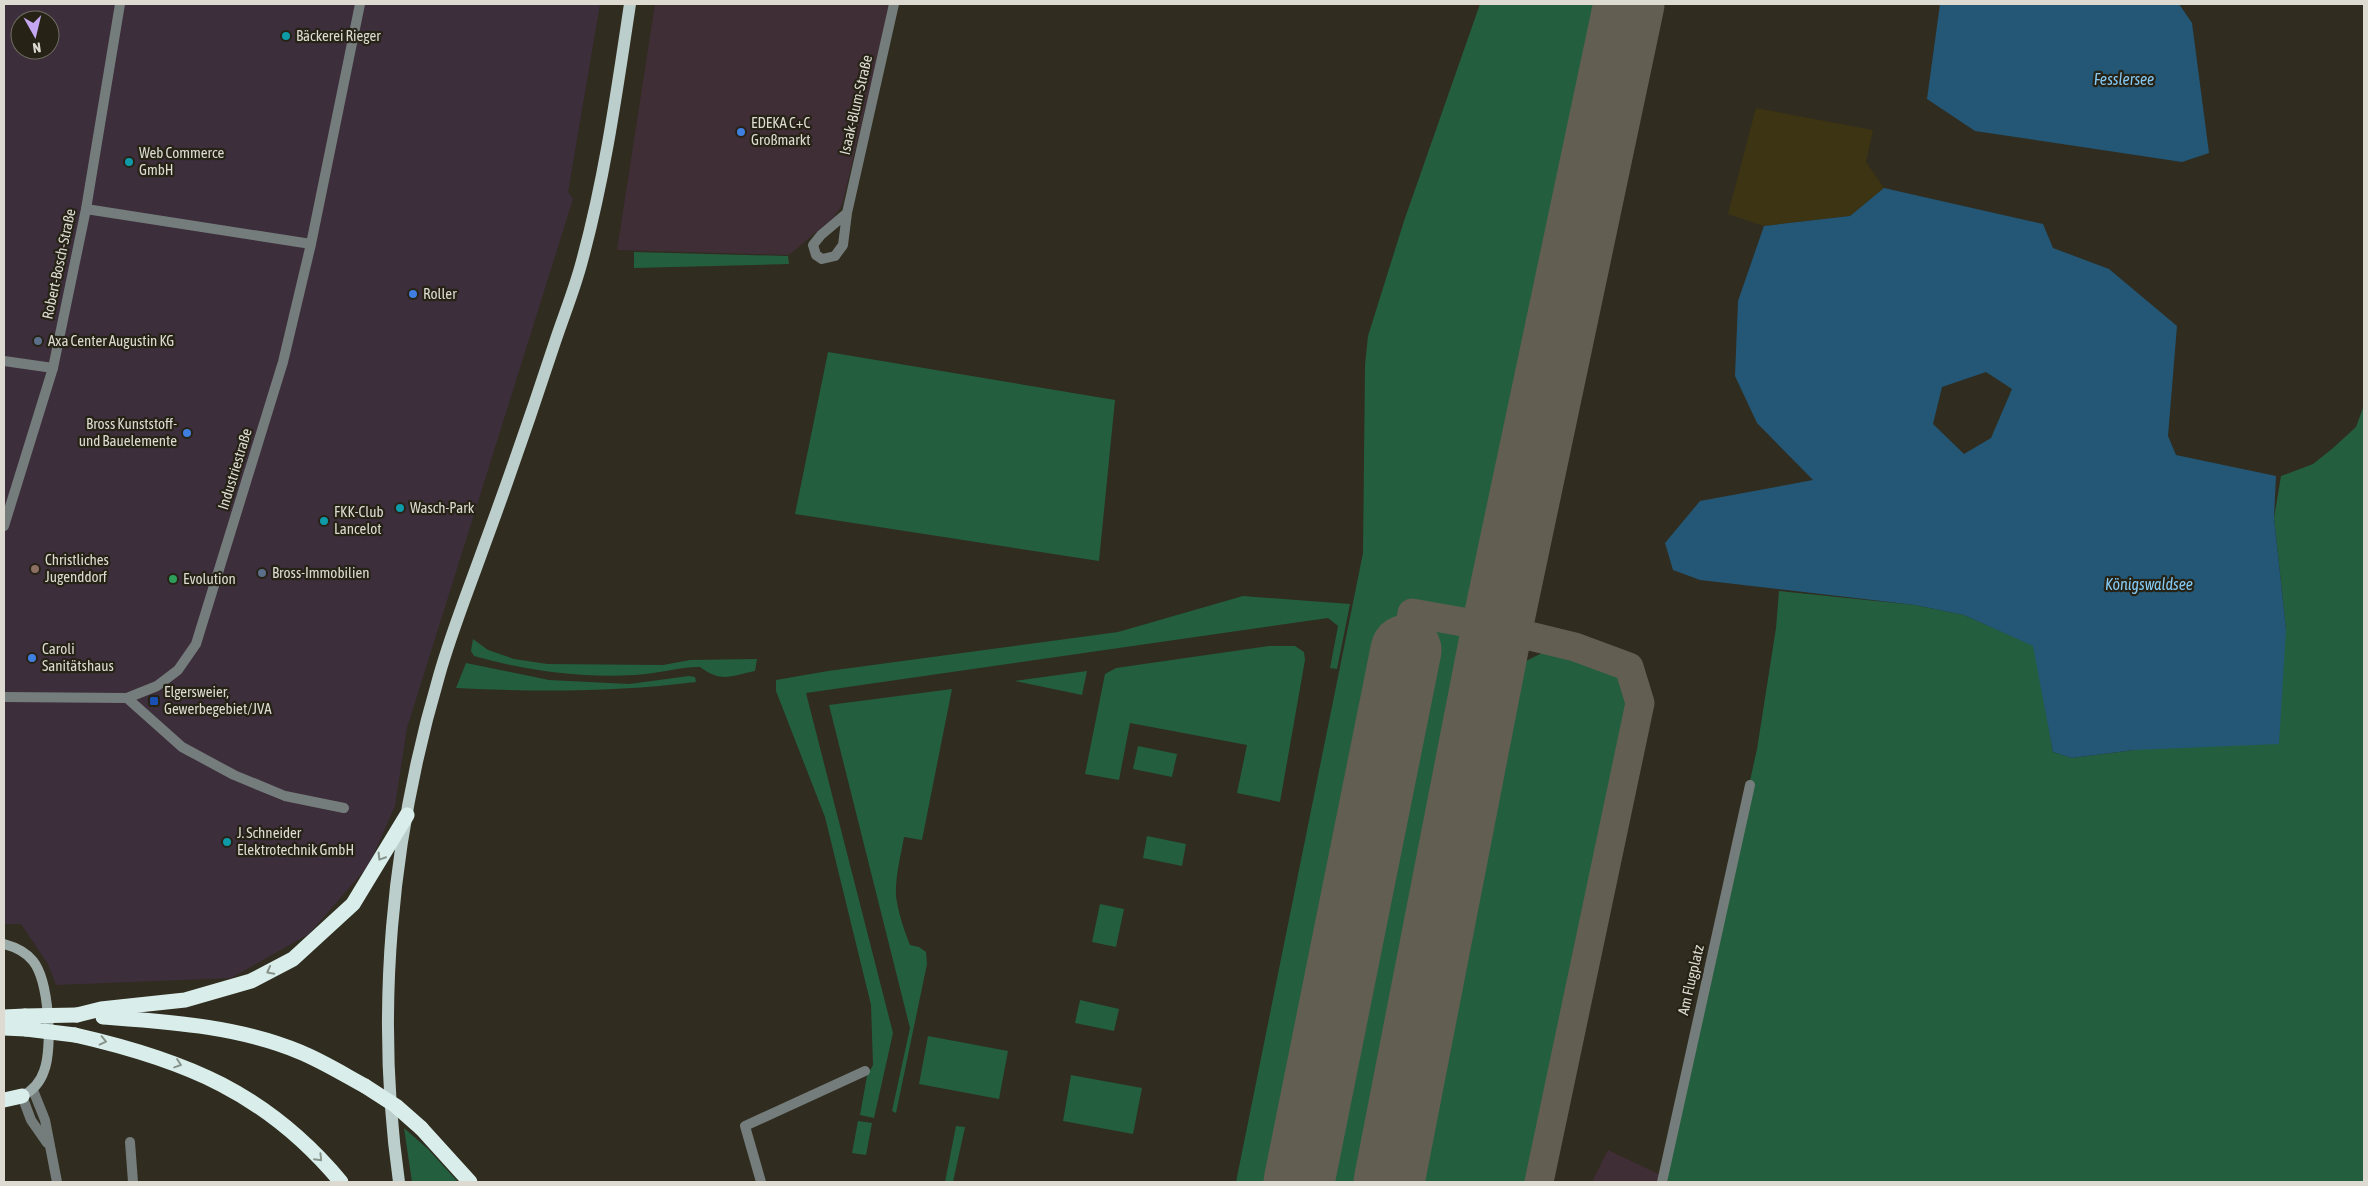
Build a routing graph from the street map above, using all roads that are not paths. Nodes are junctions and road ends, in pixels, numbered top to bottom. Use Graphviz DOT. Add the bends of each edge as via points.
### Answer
graph roads {
  1 [pos="120,4"];
  2 [pos="360,4"];
  3 [pos="630,4"];
  4 [pos="894,4"];
  5 [pos="86,209"];
  6 [pos="847,213"];
  7 [pos="311,244"];
  8 [pos="4,361"];
  9 [pos="53,368"];
  10 [pos="4,526"];
  11 [pos="4,697"];
  12 [pos="127,698"];
  13 [pos="1750,785"];
  14 [pos="344,808"];
  15 [pos="407,815"];
  16 [pos="4,944"];
  17 [pos="77,1015"];
  18 [pos="4,1017"];
  19 [pos="25,1022"];
  20 [pos="4,1028"];
  21 [pos="865,1071"];
  22 [pos="27,1093"];
  23 [pos="4,1100"];
  24 [pos="130,1142"];
  25 [pos="57,1182"];
  26 [pos="133,1182"];
  27 [pos="340,1182"];
  28 [pos="400,1182"];
  29 [pos="470,1182"];
  30 [pos="760,1182"];
  31 [pos="1662,1182"];
  1 -- 5 [label="street, Robert-Bosch-Straße"];
  2 -- 7 [label="street, Industriestraße"];
  3 -- 15 [label="main road" via="608,145 582,262 437,683"];
  4 -- 6 [label="street, Isaak-Blum-Straße"];
  5 -- 7 [label="street"];
  5 -- 9 [label="street, Robert-Bosch-Straße"];
  7 -- 12 [label="street, Industriestraße" via="283,362 196,644 178,670 157,686"];
  8 -- 9 [label="street"];
  9 -- 10 [label="street, Robert-Bosch-Straße"];
  11 -- 12 [label="street"];
  12 -- 14 [label="street" via="182,747 234,775 285,796"];
  13 -- 31 [label="street, Am Flugplatz"];
  15 -- 17 [label="highway, one-way" via="353,904 293,959 252,981 185,1000 102,1009"];
  15 -- 28 [label="main road" via="389,968 389,1077"];
  16 -- 22 [label="street" via="18,948 34,962 45,988 49,1044 44,1071"];
  17 -- 19 [label="highway, bridge"];
  17 -- 29 [label="highway, bridge" via="186,1023 300,1052 396,1106 421,1128"];
  18 -- 19 [label="highway"];
  19 -- 20 [label="highway"];
  19 -- 27 [label="highway, one-way, bridge" via="132,1048 194,1070 234,1090 296,1135"];
  21 -- 30 [label="street" via="745,1126"];
  22 -- 23 [label="highway"];
  22 -- 25 [label="street" via="31,1120 51,1148"];
  24 -- 26 [label="street"];
}
